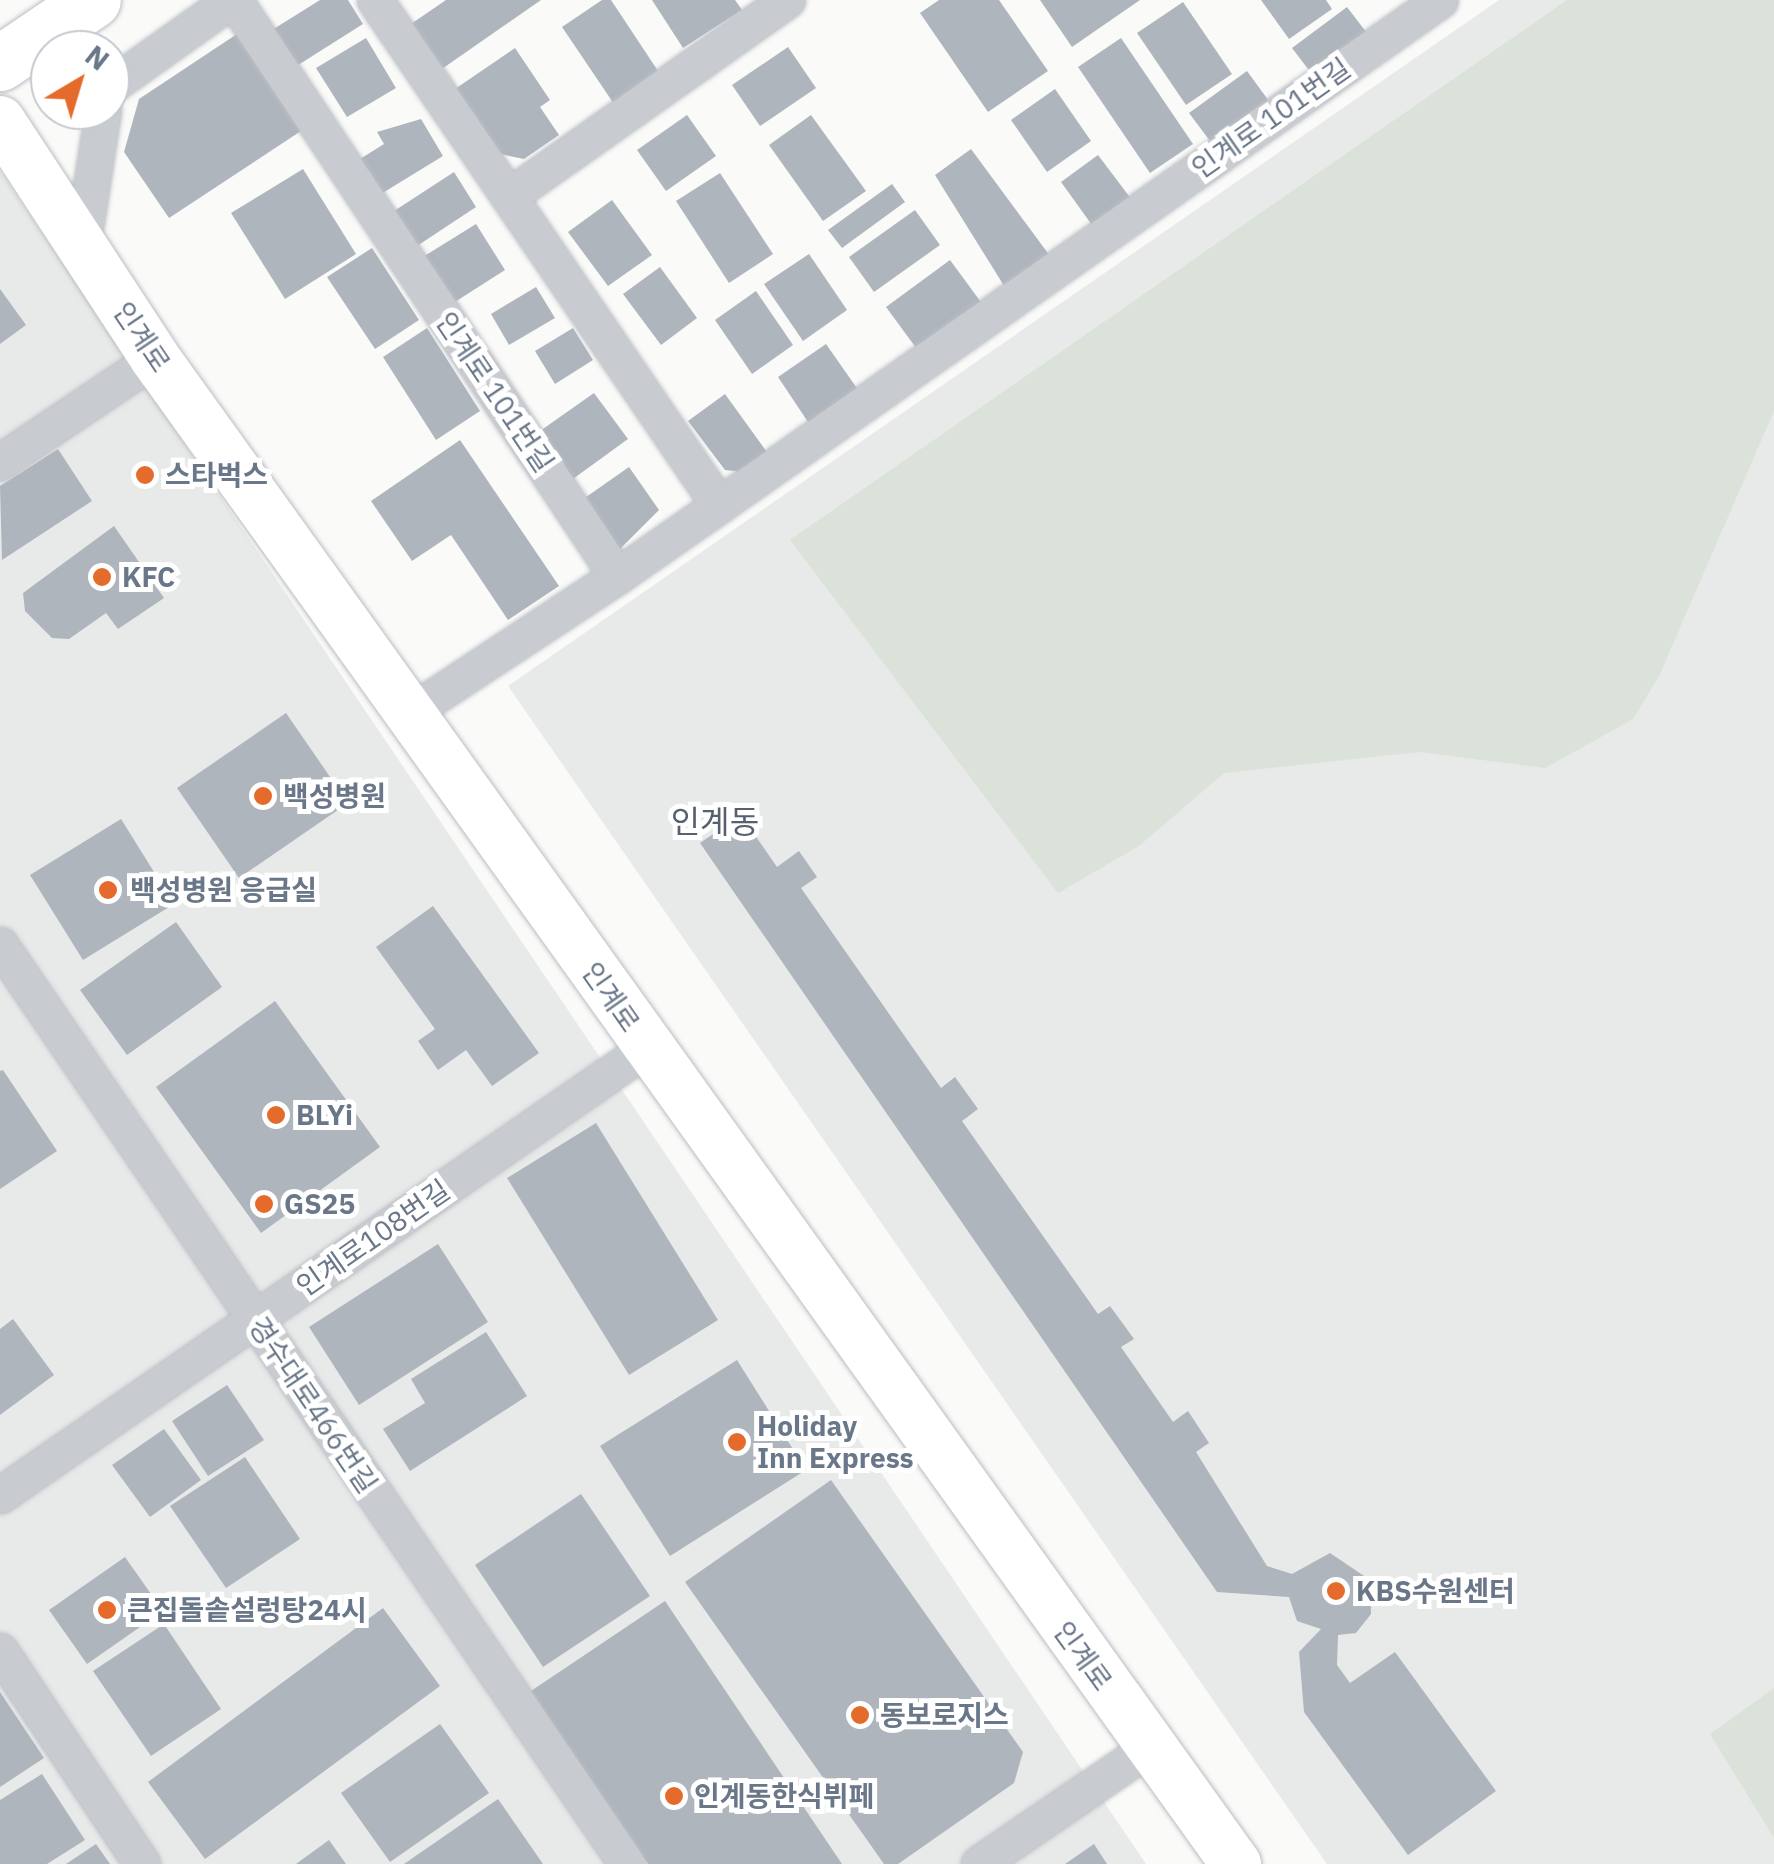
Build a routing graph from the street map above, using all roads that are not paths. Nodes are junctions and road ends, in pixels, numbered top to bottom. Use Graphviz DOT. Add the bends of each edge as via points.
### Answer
graph roads {
  1 [pos="93,0"];
  2 [pos="232,0"];
  3 [pos="375,0"];
  4 [pos="788,0"];
  5 [pos="1422,6"];
  6 [pos="0,63"];
  7 [pos="130,72"];
  8 [pos="0,121"];
  9 [pos="101,130"];
  10 [pos="508,196"];
  11 [pos="82,247"];
  12 [pos="155,358"];
  13 [pos="0,462"];
  14 [pos="719,505"];
  15 [pos="618,576"];
  16 [pos="408,714"];
  17 [pos="0,945"];
  18 [pos="647,1048"];
  19 [pos="255,1319"];
  20 [pos="0,1495"];
  21 [pos="0,1651"];
  22 [pos="1150,1748"];
  23 [pos="142,1864"];
  24 [pos="627,1864"];
  25 [pos="979,1864"];
  26 [pos="1236,1864"];
  1 -- 6 [label="main road"];
  2 -- 7 [label="street"];
  2 -- 15 [label="street, 인계로 101번길"];
  3 -- 10 [label="street"];
  4 -- 10 [label="street"];
  5 -- 14 [label="street, 인계로 101번길"];
  8 -- 11 [label="street, 인계로"];
  9 -- 11 [label="street"];
  10 -- 14 [label="street"];
  11 -- 12 [label="street, 인계로"];
  12 -- 13 [label="street"];
  12 -- 16 [label="street, 인계로"];
  14 -- 15 [label="street, 인계로 101번길"];
  15 -- 16 [label="street"];
  16 -- 18 [label="street, 인계로"];
  17 -- 19 [label="street, 경수대로466번길"];
  18 -- 19 [label="street, 인계로108번길"];
  18 -- 22 [label="street, 인계로"];
  19 -- 20 [label="street, 인계로108번길"];
  19 -- 24 [label="street, 경수대로466번길"];
  21 -- 23 [label="street"];
  22 -- 25 [label="street"];
  22 -- 26 [label="street, 인계로"];
}
